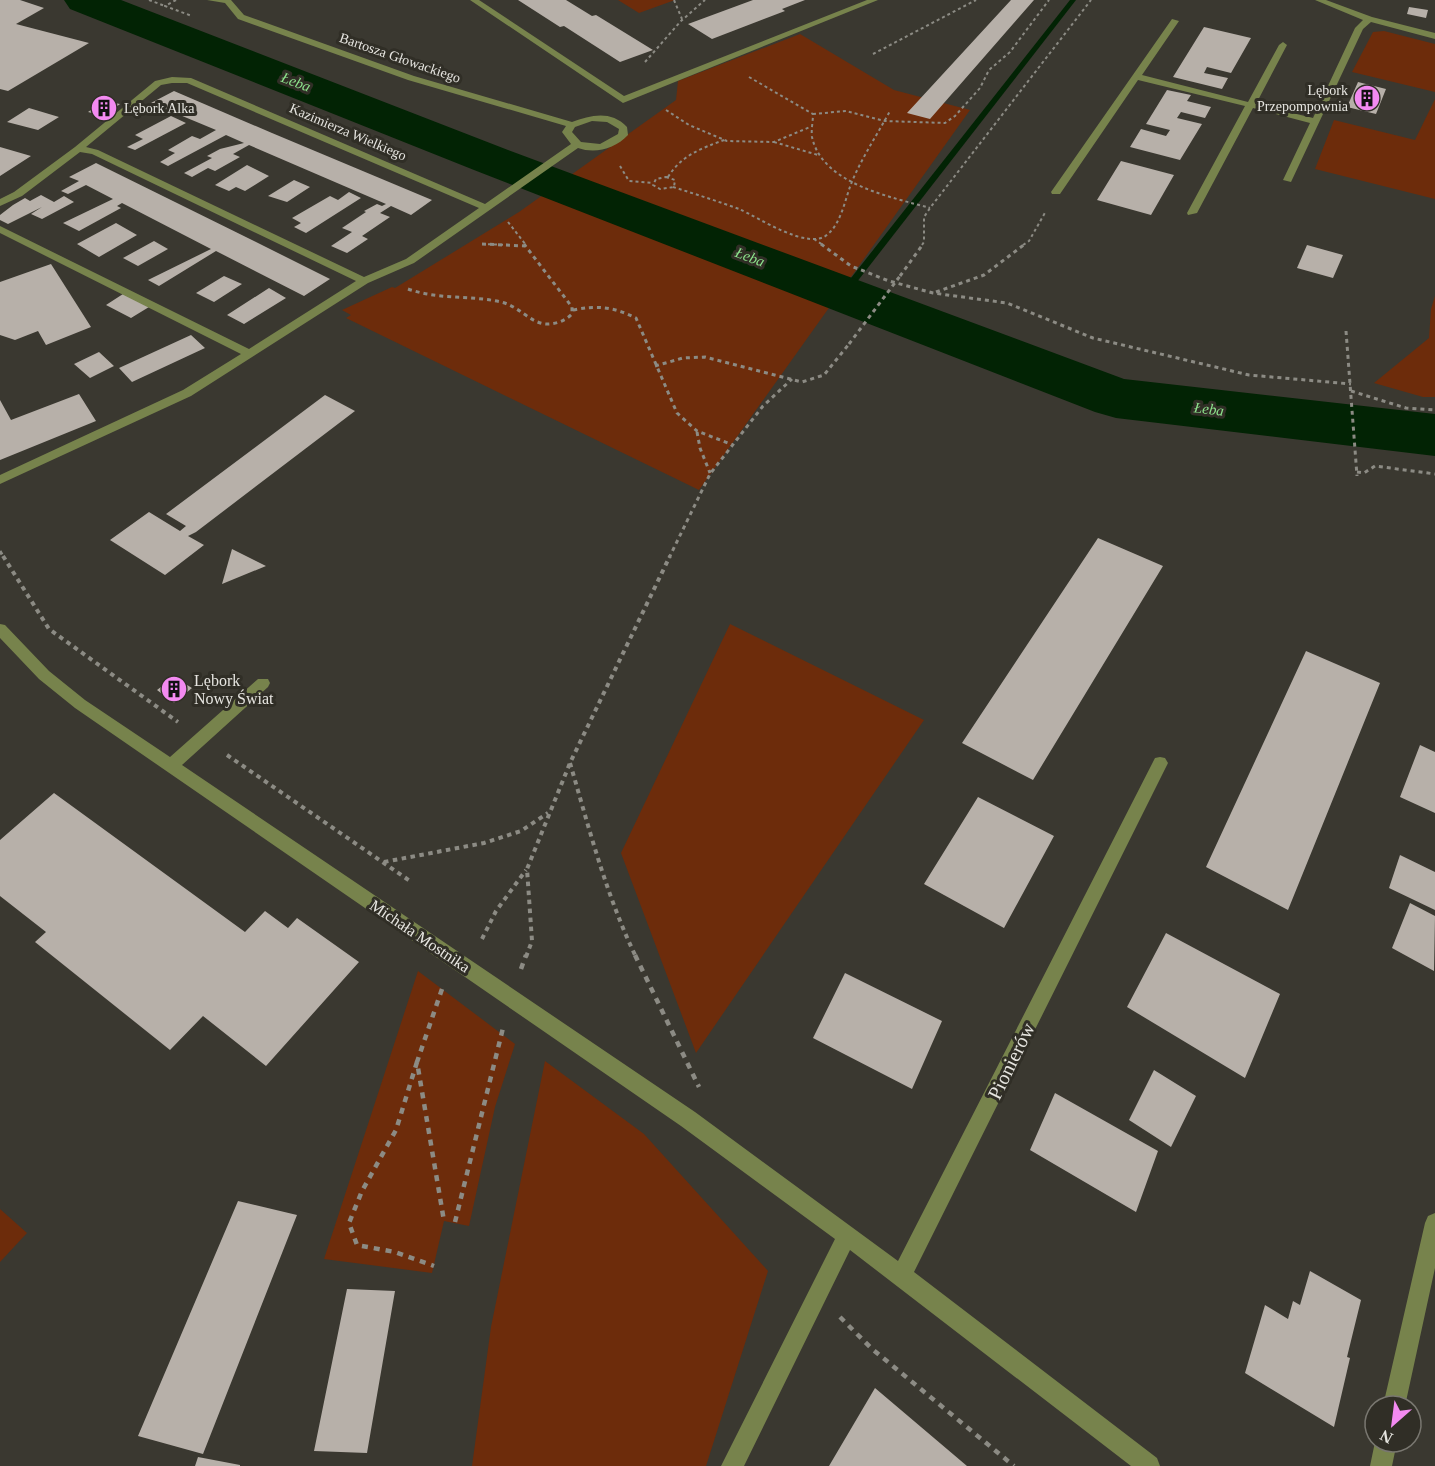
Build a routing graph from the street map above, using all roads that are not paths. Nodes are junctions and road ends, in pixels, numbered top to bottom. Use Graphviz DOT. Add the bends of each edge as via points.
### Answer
graph roads {
  1 [pos="211,0"];
  2 [pos="474,0"];
  3 [pos="874,0"];
  4 [pos="1319,0"];
  5 [pos="228,1"];
  6 [pos="1369,19"];
  7 [pos="1175,21"];
  8 [pos="1435,36"];
  9 [pos="1283,45"];
  10 [pos="1137,77"];
  11 [pos="1251,106"];
  12 [pos="1315,122"];
  13 [pos="572,125"];
  14 [pos="577,144"];
  15 [pos="78,149"];
  16 [pos="1288,180"];
  17 [pos="1056,192"];
  18 [pos="0,203"];
  19 [pos="487,208"];
  20 [pos="1192,213"];
  21 [pos="0,229"];
  22 [pos="364,281"];
  23 [pos="251,354"];
  24 [pos="0,480"];
  25 [pos="2,634"];
  26 [pos="263,683"];
  27 [pos="1160,763"];
  28 [pos="170,766"];
  29 [pos="1435,1223"];
  30 [pos="847,1236"];
  31 [pos="901,1275"];
  32 [pos="1397,1394"];
  33 [pos="732,1466"];
  34 [pos="1149,1466"];
  1 -- 5 [label="street, Bartosza Głowackiego"];
  2 -- 3 [label="street" via="623,100"];
  4 -- 6 [label="street"];
  5 -- 13 [label="street, Bartosza Głowackiego" via="241,17 400,74"];
  6 -- 8 [label="street"];
  6 -- 12 [label="street" via="1359,28"];
  7 -- 10 [label="street"];
  9 -- 11 [label="street"];
  10 -- 11 [label="street"];
  10 -- 17 [label="street"];
  11 -- 12 [label="street"];
  11 -- 20 [label="street"];
  12 -- 16 [label="street"];
  13 -- 14 [label="street" via="567,132"];
  13 -- 14 [label="street" via="602,118 624,129 618,141 610,145"];
  14 -- 19 [label="street"];
  15 -- 18 [label="street, Kazimierza Wielkiego"];
  15 -- 19 [label="street, Kazimierza Wielkiego" via="158,83 188,80"];
  15 -- 22 [label="street" via="95,152"];
  19 -- 22 [label="street" via="410,261"];
  21 -- 23 [label="street"];
  22 -- 23 [label="street"];
  23 -- 24 [label="street" via="187,393"];
  25 -- 28 [label="street, Michała Mostnika" via="80,704"];
  26 -- 28 [label="street"];
  27 -- 31 [label="street, Pionierów"];
  28 -- 30 [label="street, Michała Mostnika" via="688,1119"];
  29 -- 32 [label="street"];
  30 -- 31 [label="street"];
  30 -- 33 [label="street"];
  31 -- 34 [label="street"];
}
